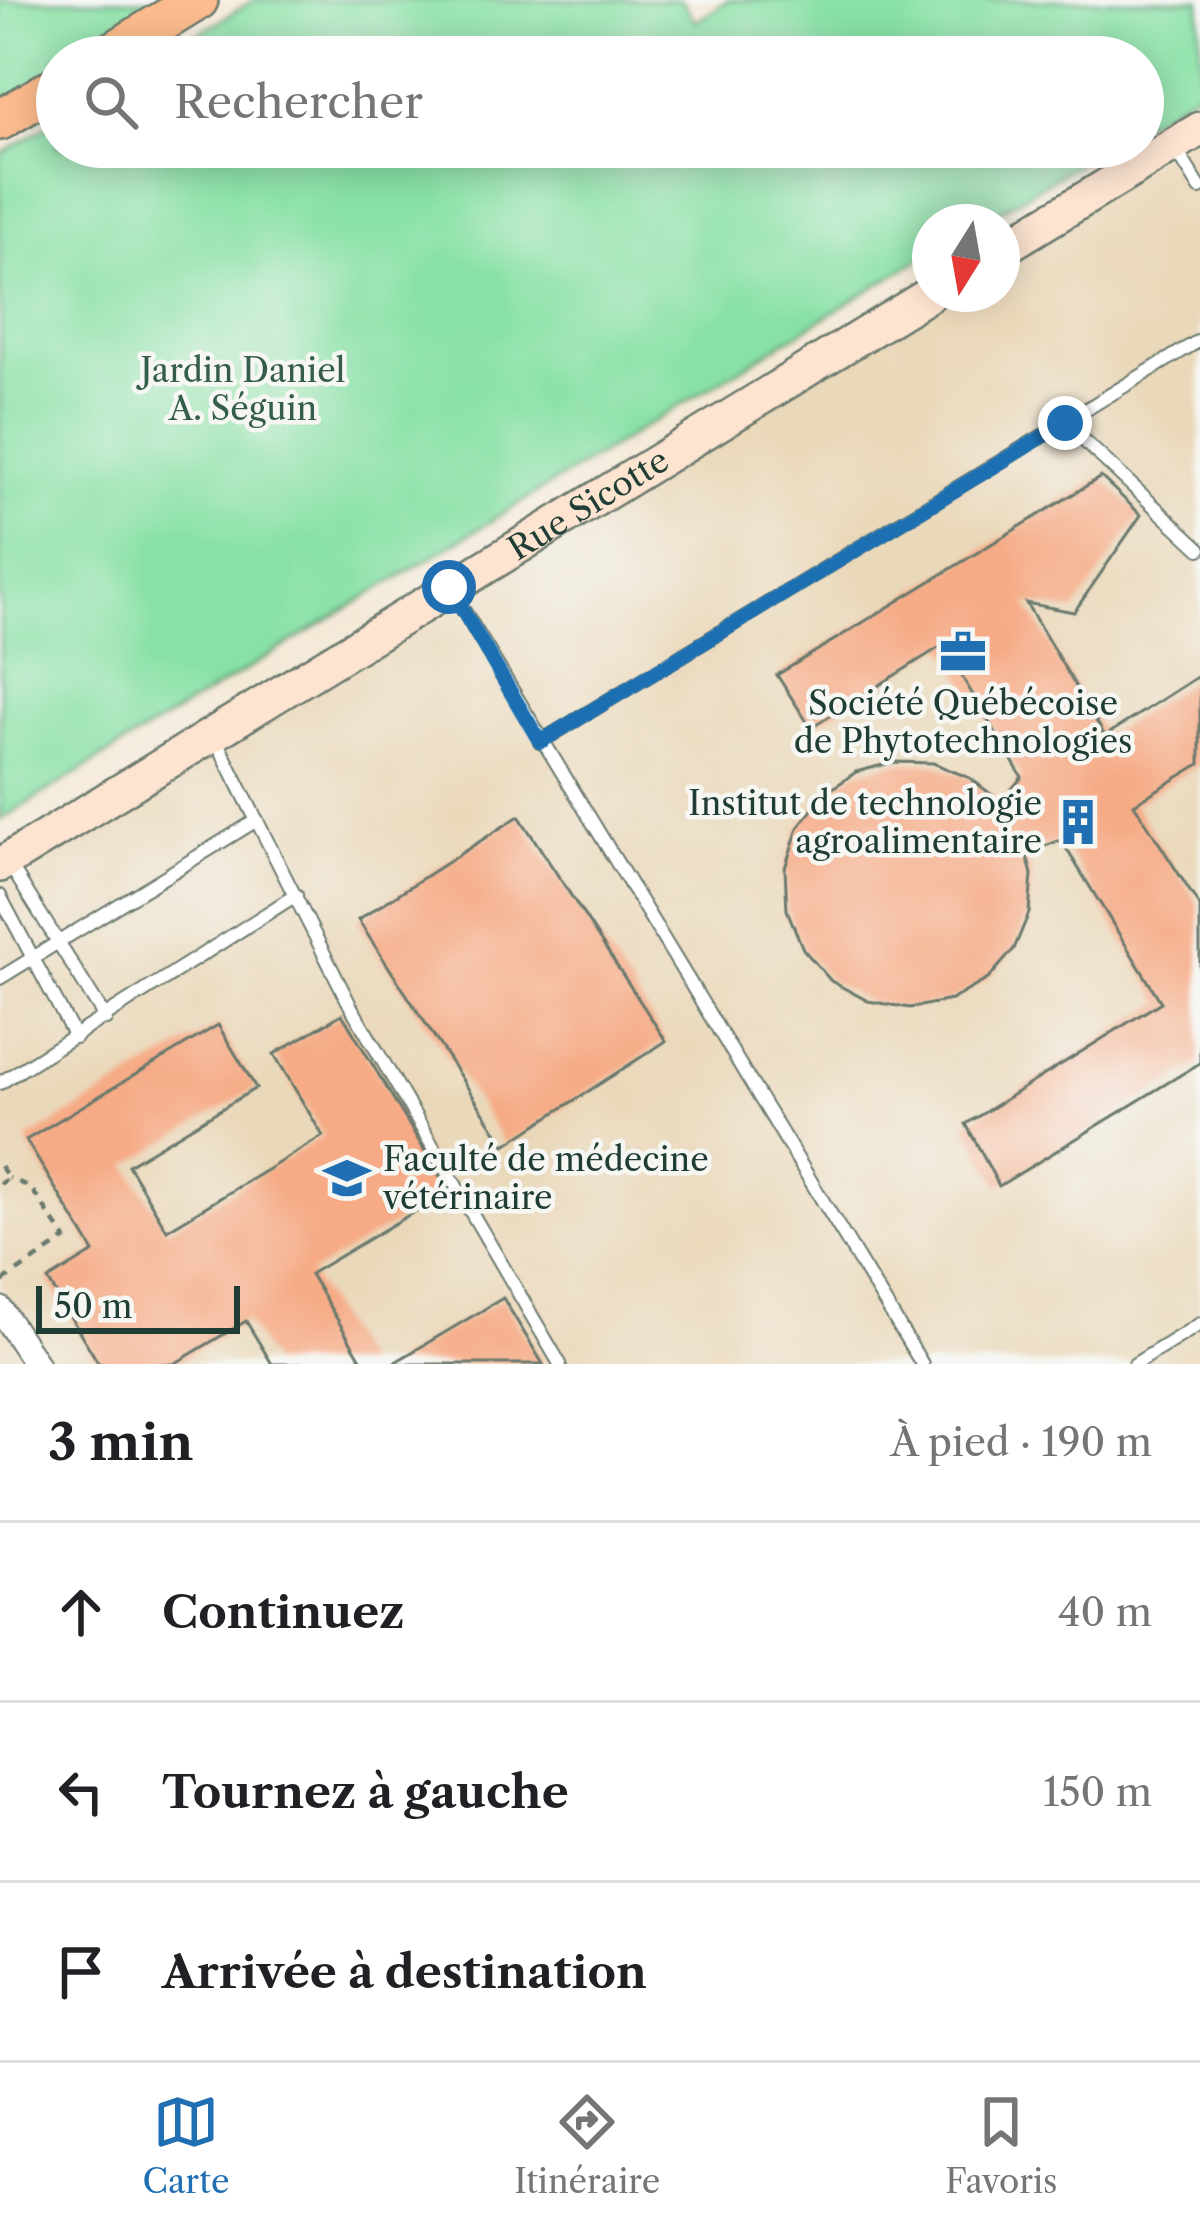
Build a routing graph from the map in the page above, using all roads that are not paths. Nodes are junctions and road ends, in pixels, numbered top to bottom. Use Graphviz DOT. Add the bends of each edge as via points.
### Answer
graph roads {
  1 [pos="198,0"];
  2 [pos="139,36"];
  3 [pos="36,99"];
  4 [pos="0,121"];
  5 [pos="1187,137"];
  6 [pos="1136,168"];
  7 [pos="1200,188"];
  8 [pos="1020,239"];
  9 [pos="912,304"];
  10 [pos="1200,340"];
  11 [pos="1065,423"];
  12 [pos="1200,549"];
  13 [pos="449,587"];
  14 [pos="212,733"];
  15 [pos="540,742"];
  16 [pos="257,820"];
  17 [pos="4,862"];
  18 [pos="0,896"];
  19 [pos="296,896"];
  20 [pos="58,943"];
  21 [pos="33,957"];
  22 [pos="0,978"];
  23 [pos="106,1018"];
  24 [pos="75,1037"];
  25 [pos="0,1083"];
  26 [pos="0,1310"];
  27 [pos="1200,1324"];
  28 [pos="36,1364"];
  29 [pos="560,1364"];
  30 [pos="922,1364"];
  31 [pos="1136,1364"];
  1 -- 2 [label="main road"];
  3 -- 4 [label="main road"];
  5 -- 7 [label="lane"];
  6 -- 8 [label="street"];
  9 -- 13 [label="street, Rue Sicotte"];
  10 -- 11 [label="lane"];
  11 -- 12 [label="lane"];
  11 -- 15 [label="lane"];
  13 -- 14 [label="street, Rue Sicotte"];
  13 -- 15 [label="lane"];
  14 -- 16 [label="lane"];
  14 -- 17 [label="street, Rue Sicotte"];
  15 -- 30 [label="lane"];
  16 -- 19 [label="lane"];
  16 -- 20 [label="lane"];
  17 -- 20 [label="lane"];
  18 -- 21 [label="lane"];
  19 -- 23 [label="lane"];
  19 -- 29 [label="lane" via="350,1005"];
  20 -- 21 [label="lane"];
  20 -- 23 [label="lane"];
  21 -- 22 [label="lane"];
  21 -- 24 [label="lane"];
  23 -- 24 [label="lane"];
  24 -- 25 [label="lane"];
  26 -- 28 [label="street"];
  27 -- 31 [label="lane"];
}
